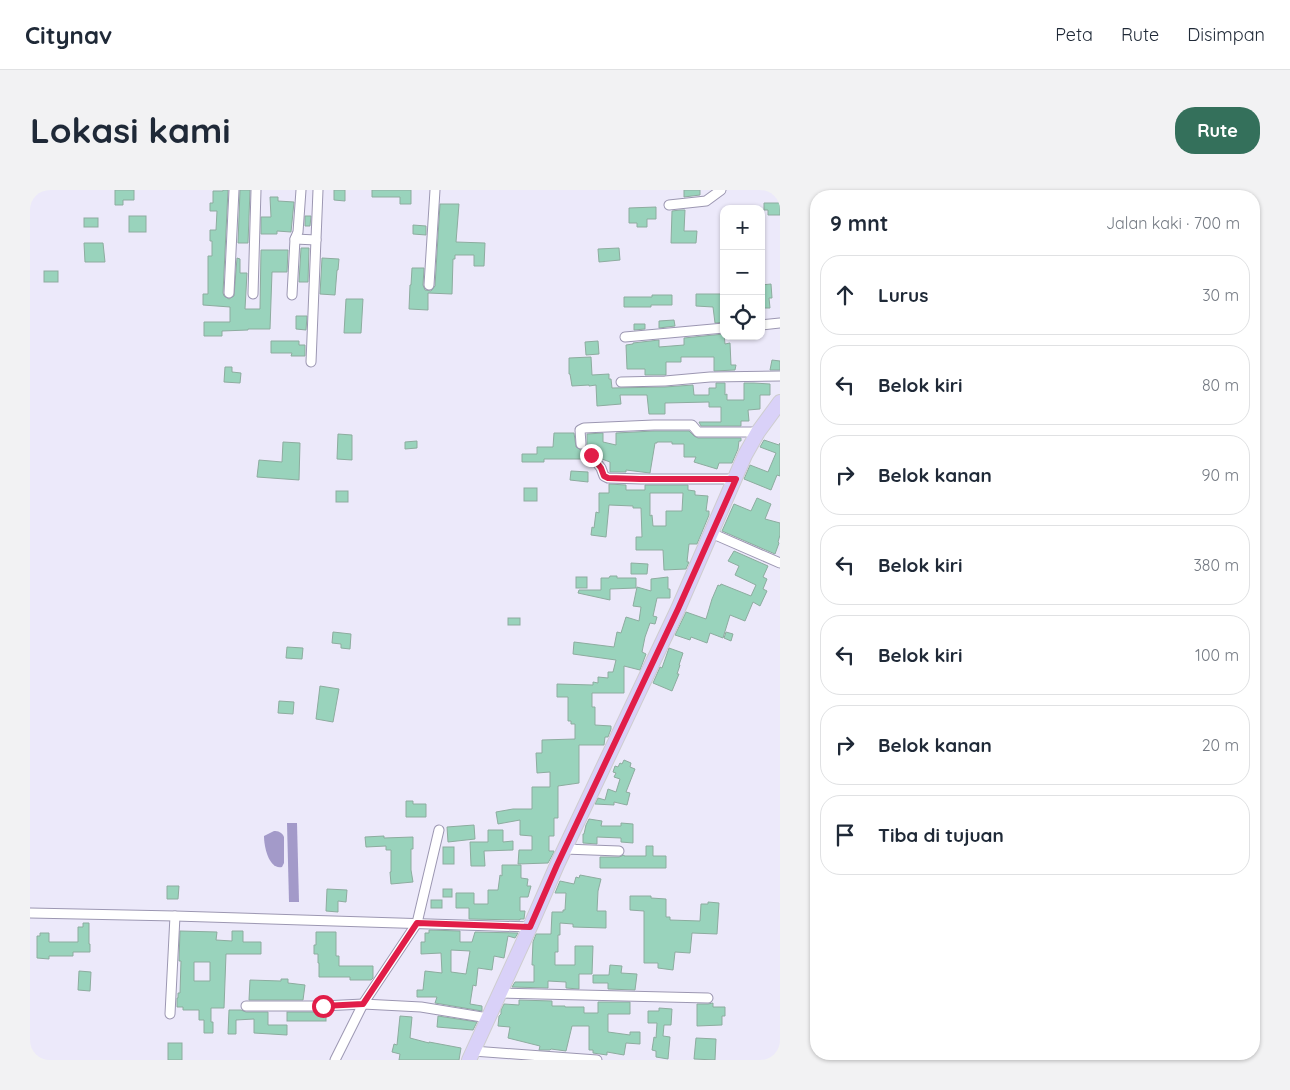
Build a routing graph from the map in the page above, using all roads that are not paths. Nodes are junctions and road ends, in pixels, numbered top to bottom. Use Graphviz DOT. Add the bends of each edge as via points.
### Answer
graph roads {
  1 [pos="234,190"];
  2 [pos="256,190"];
  3 [pos="301,190"];
  4 [pos="318,190"];
  5 [pos="435,190"];
  6 [pos="721,190"];
  7 [pos="669,205"];
  8 [pos="295,239"];
  9 [pos="316,240"];
  10 [pos="429,285"];
  11 [pos="229,294"];
  12 [pos="253,294"];
  13 [pos="292,295"];
  14 [pos="780,323"];
  15 [pos="765,325"];
  16 [pos="720,328"];
  17 [pos="625,336"];
  18 [pos="310,362"];
  19 [pos="780,376"];
  20 [pos="621,382"];
  21 [pos="780,402"];
  22 [pos="758,432"];
  23 [pos="581,444"];
  24 [pos="591,455"];
  25 [pos="736,479"];
  26 [pos="711,533"];
  27 [pos="780,563"];
  28 [pos="439,830"];
  29 [pos="564,849"];
  30 [pos="619,851"];
  31 [pos="30,913"];
  32 [pos="175,916"];
  33 [pos="417,923"];
  34 [pos="530,927"];
  35 [pos="500,993"];
  36 [pos="708,998"];
  37 [pos="363,1004"];
  38 [pos="246,1006"];
  39 [pos="170,1014"];
  40 [pos="488,1018"];
  41 [pos="471,1055"];
  42 [pos="335,1060"];
  43 [pos="596,1060"];
  1 -- 11 [label="street"];
  2 -- 12 [label="street"];
  3 -- 8 [label="street"];
  4 -- 9 [label="street"];
  5 -- 10 [label="street"];
  6 -- 7 [label="street" via="706,201"];
  8 -- 9 [label="street"];
  8 -- 13 [label="street"];
  9 -- 18 [label="street"];
  14 -- 15 [label="street"];
  16 -- 17 [label="street"];
  19 -- 20 [label="street" via="710,376"];
  21 -- 22 [label="main road"];
  22 -- 23 [label="street" via="698,432 692,425 584,428 580,430"];
  22 -- 25 [label="main road"];
  24 -- 25 [label="street" via="608,478"];
  25 -- 26 [label="main road"];
  26 -- 27 [label="street"];
  26 -- 29 [label="main road"];
  28 -- 33 [label="street"];
  29 -- 30 [label="street"];
  29 -- 34 [label="main road"];
  31 -- 32 [label="street"];
  32 -- 33 [label="street"];
  32 -- 39 [label="street"];
  33 -- 34 [label="street"];
  33 -- 37 [label="street"];
  34 -- 35 [label="main road"];
  35 -- 36 [label="street"];
  35 -- 40 [label="main road"];
  37 -- 38 [label="street"];
  37 -- 40 [label="street" via="421,1007"];
  37 -- 42 [label="street"];
  40 -- 41 [label="main road"];
  41 -- 43 [label="street"];
}
